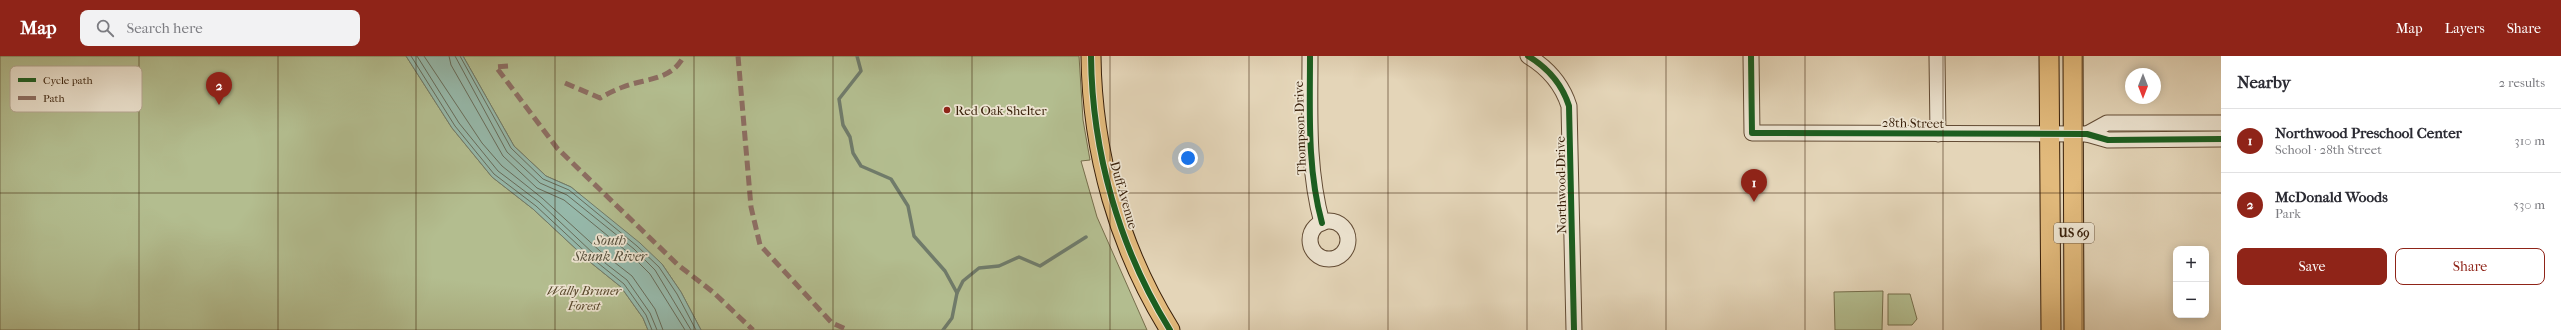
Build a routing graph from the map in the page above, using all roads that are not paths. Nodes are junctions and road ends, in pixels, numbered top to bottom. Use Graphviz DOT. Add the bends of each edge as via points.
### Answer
graph roads {
  1 [pos="1091,56"];
  2 [pos="1310,56"];
  3 [pos="1528,56"];
  4 [pos="1751,56"];
  5 [pos="1937,56"];
  6 [pos="2049,56"];
  7 [pos="2073,56"];
  8 [pos="2221,123"];
  9 [pos="1938,134"];
  10 [pos="2050,135"];
  11 [pos="2081,135"];
  12 [pos="2221,139"];
  13 [pos="1322,223"];
  14 [pos="1170,330"];
  15 [pos="1574,330"];
  16 [pos="2050,330"];
  17 [pos="2074,330"];
  1 -- 14 [label="main road, Duff Avenue" via="1096,128 1107,183 1134,260"];
  2 -- 13 [label="street, Thompson Drive" via="1310,159"];
  3 -- 15 [label="street, Northwood Drive" via="1551,74 1564,90 1569,106"];
  4 -- 9 [label="street, 28th Street" via="1752,133"];
  5 -- 9 [label="street"];
  6 -- 10 [label="main road, US 69"];
  7 -- 11 [label="main road, US 69"];
  8 -- 11 [label="street" via="2107,123"];
  9 -- 10 [label="street, 28th Street"];
  10 -- 11 [label="street, 28th Street"];
  10 -- 16 [label="main road, US 69"];
  11 -- 12 [label="street" via="2108,140"];
  11 -- 17 [label="main road, US 69"];
}
